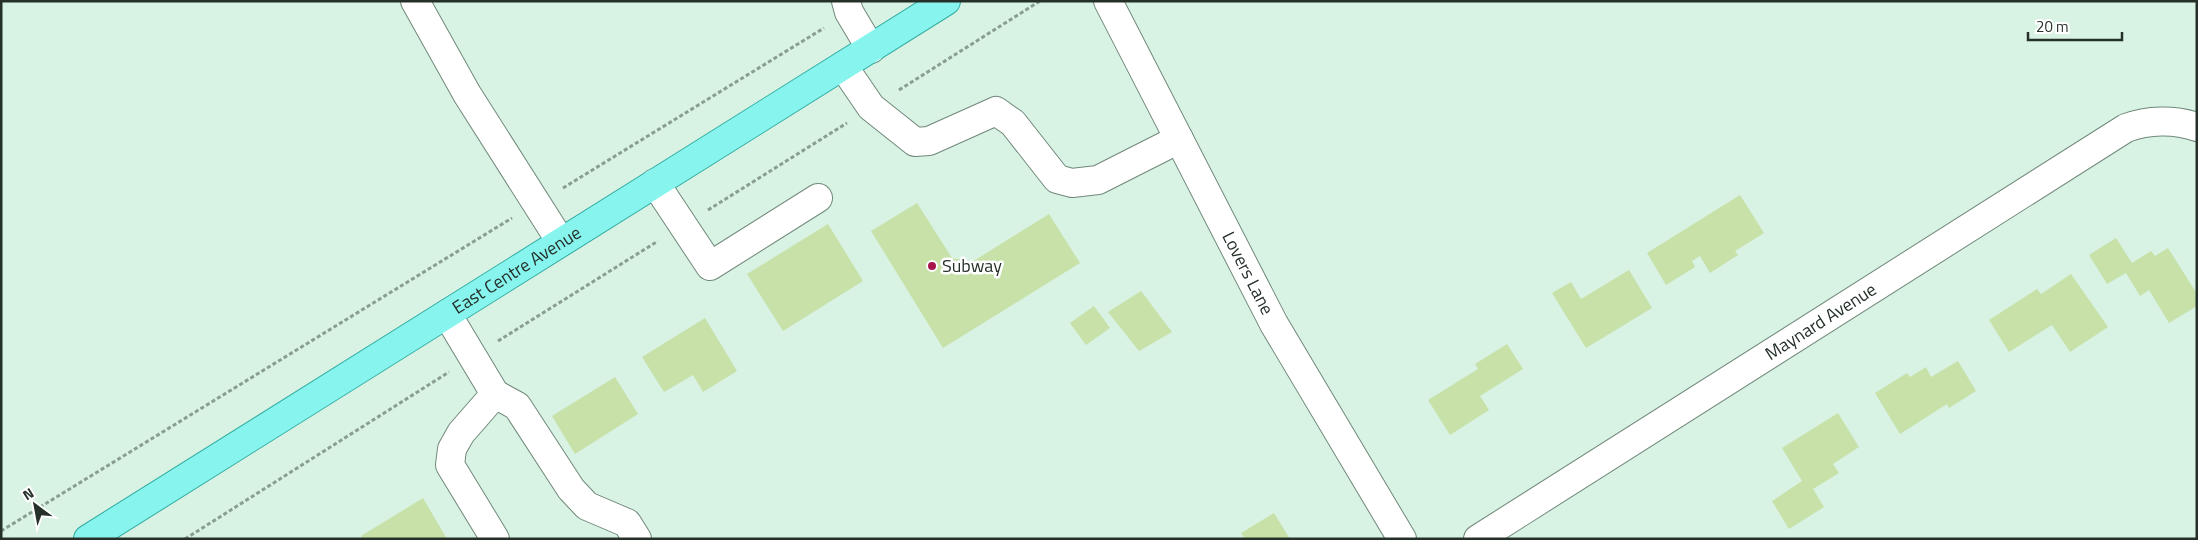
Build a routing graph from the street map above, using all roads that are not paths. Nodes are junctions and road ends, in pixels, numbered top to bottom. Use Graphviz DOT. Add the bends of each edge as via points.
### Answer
graph roads {
  1 [pos="415,1"];
  2 [pos="946,1"];
  3 [pos="1108,1"];
  4 [pos="848,7"];
  5 [pos="871,48"];
  6 [pos="843,66"];
  7 [pos="2197,127"];
  8 [pos="1178,138"];
  9 [pos="655,183"];
  10 [pos="818,198"];
  11 [pos="561,242"];
  12 [pos="447,314"];
  13 [pos="494,394"];
  14 [pos="88,539"];
  15 [pos="495,539"];
  16 [pos="637,539"];
  17 [pos="1402,539"];
  18 [pos="1478,539"];
  1 -- 11 [label="street" via="466,94"];
  2 -- 5 [label="main road, East Centre Avenue"];
  3 -- 8 [label="street, Lovers Lane"];
  4 -- 5 [label="street"];
  5 -- 6 [label="main road, East Centre Avenue"];
  6 -- 8 [label="street" via="871,107 915,142 929,141 996,111 1014,123 1057,179 1072,183 1098,180"];
  6 -- 9 [label="main road, East Centre Avenue"];
  7 -- 18 [label="street, Maynard Avenue" via="2143,122 2126,128"];
  8 -- 17 [label="street, Lovers Lane" via="1274,324"];
  9 -- 10 [label="street" via="710,266"];
  9 -- 11 [label="main road, East Centre Avenue"];
  11 -- 12 [label="main road, East Centre Avenue"];
  12 -- 13 [label="street"];
  12 -- 14 [label="main road, East Centre Avenue"];
  13 -- 15 [label="street" via="461,432 452,449 450,465"];
  13 -- 16 [label="street" via="517,406 571,489 587,506 627,523"];
}
